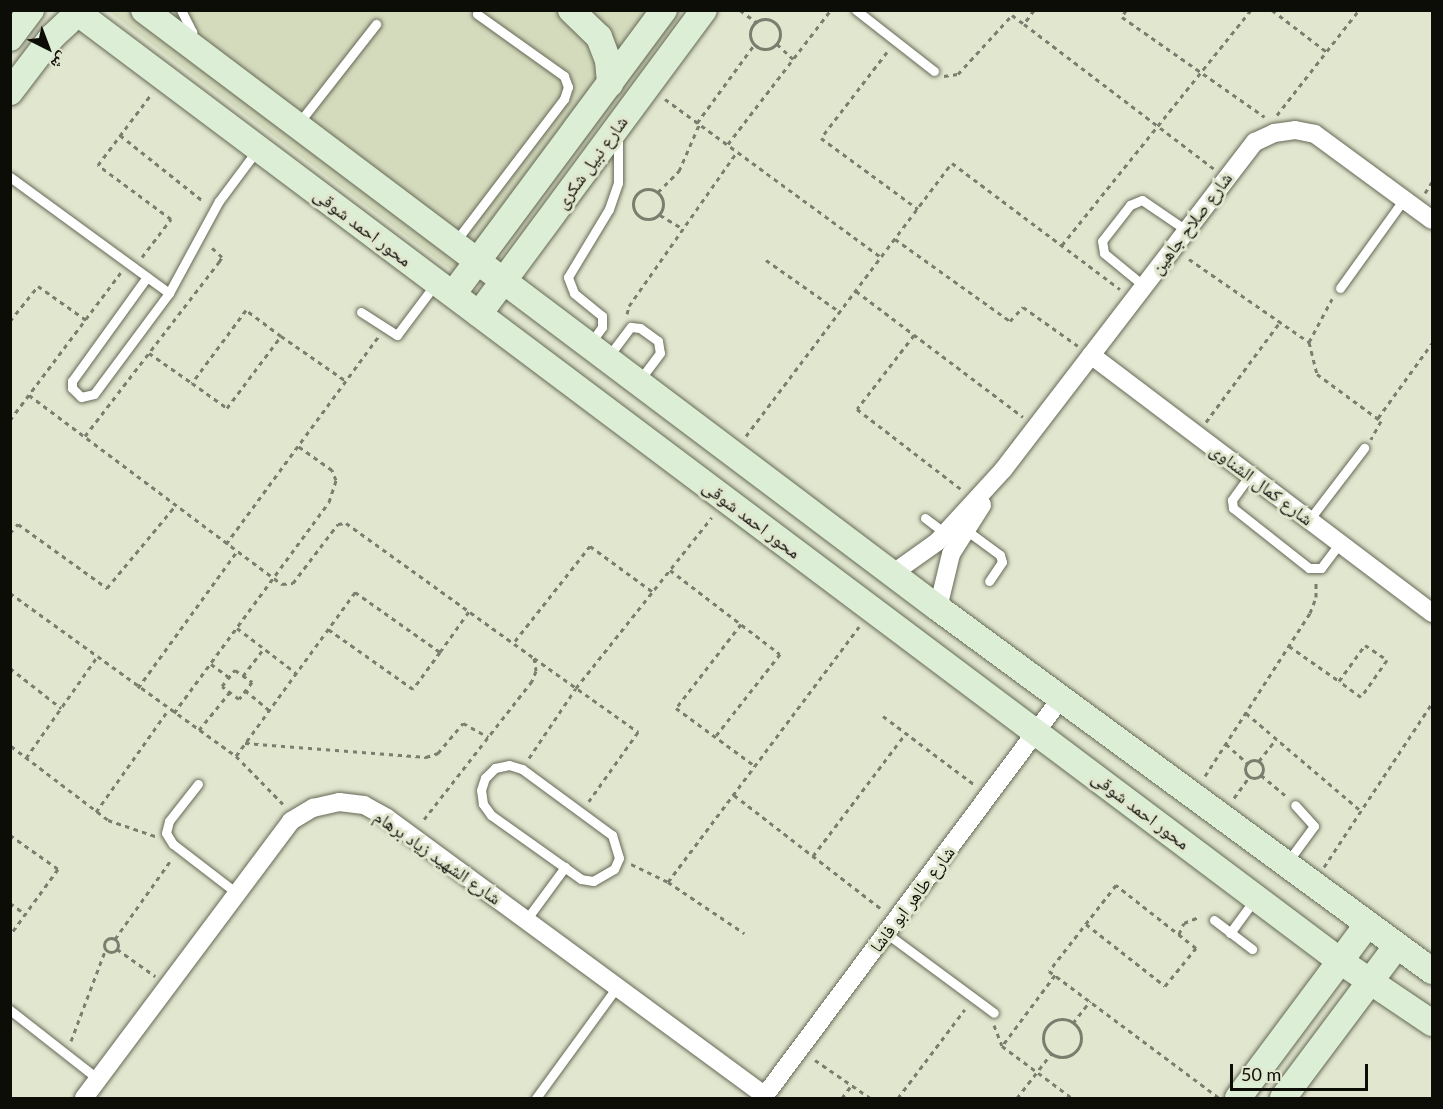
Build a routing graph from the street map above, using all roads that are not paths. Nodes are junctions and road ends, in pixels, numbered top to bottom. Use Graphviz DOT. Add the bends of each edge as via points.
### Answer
graph roads {
  1 [pos="31,10"];
  2 [pos="144,10"];
  3 [pos="181,10"];
  4 [pos="664,10"];
  5 [pos="704,10"];
  6 [pos="856,10"];
  7 [pos="78,12"];
  8 [pos="584,13"];
  9 [pos="477,14"];
  10 [pos="376,24"];
  11 [pos="10,38"];
  12 [pos="192,47"];
  13 [pos="934,71"];
  14 [pos="609,84"];
  15 [pos="10,92"];
  16 [pos="296,126"];
  17 [pos="617,127"];
  18 [pos="567,141"];
  19 [pos="258,148"];
  20 [pos="594,160"];
  21 [pos="10,177"];
  22 [pos="1404,199"];
  23 [pos="1432,220"];
  24 [pos="1186,230"];
  25 [pos="454,244"];
  26 [pos="477,262"];
  27 [pos="147,277"];
  28 [pos="503,282"];
  29 [pos="445,288"];
  30 [pos="1340,288"];
  31 [pos="1138,292"];
  32 [pos="169,293"];
  33 [pos="361,312"];
  34 [pos="479,314"];
  35 [pos="597,352"];
  36 [pos="1091,355"];
  37 [pos="638,383"];
  38 [pos="1364,448"];
  39 [pos="1003,470"];
  40 [pos="1250,475"];
  41 [pos="925,518"];
  42 [pos="1309,520"];
  43 [pos="966,530"];
  44 [pos="945,532"];
  45 [pos="1340,543"];
  46 [pos="892,574"];
  47 [pos="989,581"];
  48 [pos="938,608"];
  49 [pos="1432,613"];
  50 [pos="1060,699"];
  51 [pos="1036,732"];
  52 [pos="198,784"];
  53 [pos="1295,805"];
  54 [pos="1285,866"];
  55 [pos="565,867"];
  56 [pos="238,894"];
  57 [pos="1256,897"];
  58 [pos="526,920"];
  59 [pos="1214,920"];
  60 [pos="891,926"];
  61 [pos="1366,926"];
  62 [pos="1230,933"];
  63 [pos="1396,948"];
  64 [pos="1252,950"];
  65 [pos="1340,961"];
  66 [pos="1432,971"];
  67 [pos="1370,982"];
  68 [pos="617,987"];
  69 [pos="10,1010"];
  70 [pos="994,1013"];
  71 [pos="1432,1023"];
  72 [pos="98,1079"];
  73 [pos="764,1097"];
  74 [pos="84,1098"];
  75 [pos="536,1098"];
  76 [pos="1238,1098"];
  77 [pos="1283,1098"];
  1 -- 11 [label="street"];
  2 -- 12 [label="street"];
  3 -- 12 [label="lane" via="192,32"];
  4 -- 14 [label="street, شارع نبيل شكرى"];
  5 -- 17 [label="street, شارع نبيل شكرى"];
  6 -- 13 [label="lane"];
  7 -- 15 [label="street" via="52,37"];
  7 -- 19 [label="street, محور احمد شوقى"];
  8 -- 14 [label="street" via="608,60"];
  9 -- 25 [label="lane" via="564,76 567,93"];
  10 -- 16 [label="lane"];
  12 -- 16 [label="street"];
  14 -- 18 [label="street, شارع نبيل شكرى"];
  16 -- 25 [label="street"];
  17 -- 20 [label="street, شارع نبيل شكرى"];
  17 -- 35 [label="lane" via="621,155 618,183 609,209 568,278 574,293 602,316"];
  18 -- 20 [label="street"];
  18 -- 26 [label="street, شارع نبيل شكرى"];
  19 -- 29 [label="street, محور احمد شوقى"];
  19 -- 32 [label="lane" via="214,209"];
  20 -- 28 [label="street, شارع نبيل شكرى"];
  21 -- 27 [label="lane"];
  22 -- 23 [label="street, شارع صلاح جاهين"];
  22 -- 24 [label="street, شارع صلاح جاهين" via="1315,134 1294,130 1274,133 1255,142"];
  22 -- 30 [label="lane"];
  24 -- 31 [label="street, شارع صلاح جاهين"];
  24 -- 31 [label="lane" via="1142,200 1130,205 1102,241 1104,253"];
  25 -- 26 [label="street"];
  26 -- 28 [label="street"];
  26 -- 29 [label="street, شارع نبيل شكرى"];
  27 -- 32 [label="lane"];
  27 -- 32 [label="lane" via="72,381 75,394 88,398 94,394"];
  28 -- 34 [label="street, شارع نبيل شكرى"];
  28 -- 35 [label="street"];
  29 -- 33 [label="lane" via="397,335"];
  29 -- 34 [label="street, محور احمد شوقى"];
  31 -- 36 [label="street, شارع صلاح جاهين"];
  34 -- 51 [label="street, محور احمد شوقى"];
  35 -- 37 [label="street"];
  35 -- 37 [label="lane" via="631,327 640,328 662,349"];
  36 -- 39 [label="street, شارع صلاح جاهين"];
  36 -- 40 [label="street, شارع كمال الشناوى"];
  37 -- 46 [label="street"];
  38 -- 42 [label="lane"];
  39 -- 43 [label="street, شارع صلاح جاهين"];
  39 -- 44 [label="street, شارع صلاح جاهين"];
  40 -- 42 [label="street, شارع كمال الشناوى"];
  40 -- 45 [label="lane" via="1232,500 1233,508 1309,568 1317,570"];
  41 -- 44 [label="lane"];
  42 -- 45 [label="street, شارع كمال الشناوى"];
  43 -- 47 [label="lane" via="1000,555 1002,562"];
  43 -- 48 [label="street, شارع صلاح جاهين" via="948,563"];
  44 -- 46 [label="street, شارع صلاح جاهين" via="916,560"];
  45 -- 49 [label="street, شارع كمال الشناوى"];
  46 -- 48 [label="street"];
  48 -- 50 [label="street"];
  50 -- 51 [label="street, شارع طاهر ابو فاشا"];
  50 -- 54 [label="street"];
  51 -- 57 [label="street, محور احمد شوقى"];
  51 -- 60 [label="street, شارع طاهر ابو فاشا"];
  52 -- 56 [label="lane" via="169,821 168,839"];
  53 -- 54 [label="lane" via="1314,826"];
  54 -- 61 [label="street"];
  55 -- 55 [label="lane" via="491,815 483,804 481,790 485,778 495,768 509,765 522,769 612,835 619,858 614,869 593,881 581,879"];
  55 -- 58 [label="lane"];
  56 -- 58 [label="street, شارع الشهيد زياد برهام" via="291,822 313,808 339,802 364,806"];
  56 -- 72 [label="street, شارع الشهيد زياد برهام"];
  57 -- 62 [label="lane"];
  57 -- 65 [label="street, محور احمد شوقى"];
  58 -- 68 [label="street, شارع الشهيد زياد برهام"];
  59 -- 62 [label="lane"];
  60 -- 70 [label="lane"];
  60 -- 73 [label="street, شارع طاهر ابو فاشا"];
  61 -- 63 [label="street"];
  61 -- 65 [label="street"];
  62 -- 64 [label="lane"];
  63 -- 66 [label="street"];
  63 -- 67 [label="street"];
  65 -- 67 [label="street, محور احمد شوقى"];
  65 -- 76 [label="street"];
  67 -- 71 [label="street, محور احمد شوقى"];
  67 -- 77 [label="street"];
  68 -- 73 [label="street, شارع الشهيد زياد برهام"];
  68 -- 75 [label="lane"];
  69 -- 72 [label="lane"];
  72 -- 74 [label="street, شارع الشهيد زياد برهام"];
}
